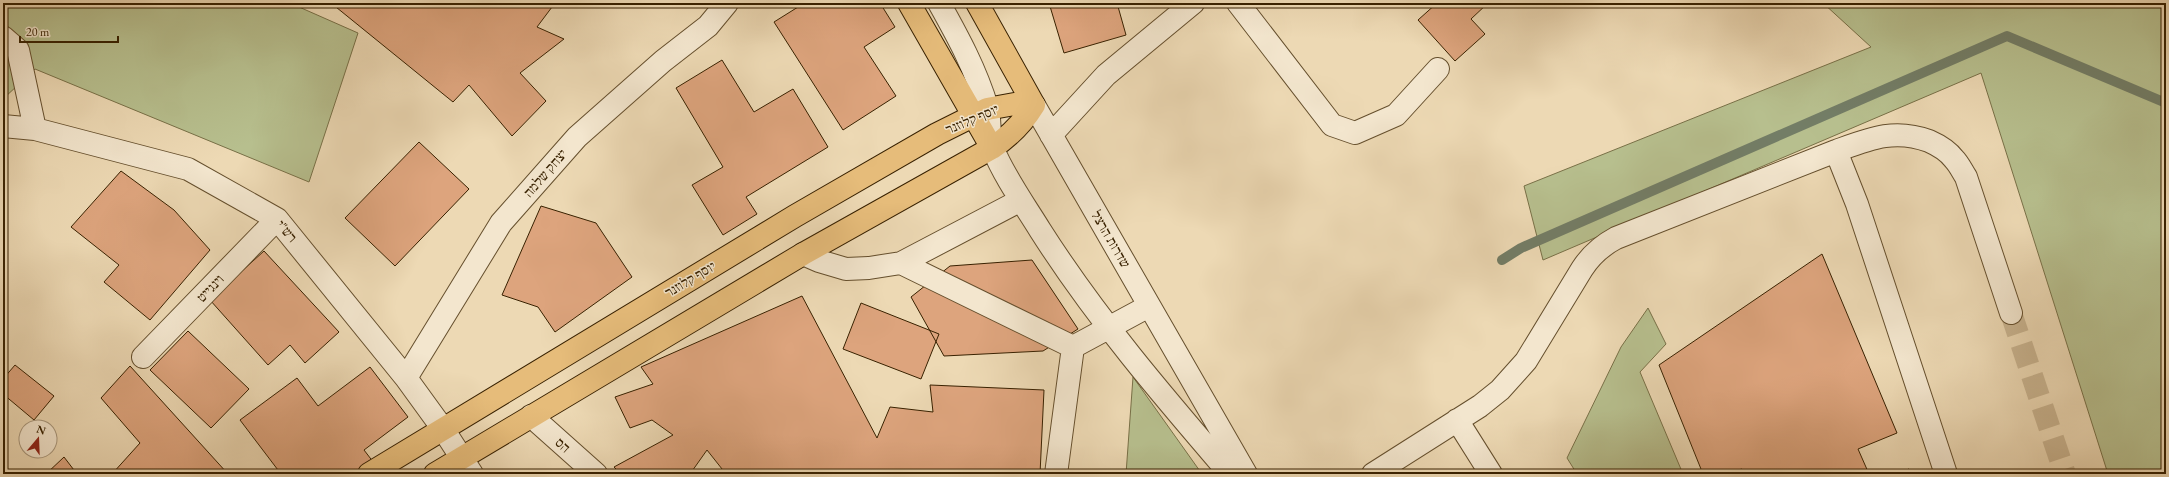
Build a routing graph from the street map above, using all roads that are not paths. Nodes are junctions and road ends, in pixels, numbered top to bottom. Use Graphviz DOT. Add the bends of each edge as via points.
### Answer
graph roads {
  1 [pos="727,3"];
  2 [pos="909,3"];
  3 [pos="939,3"];
  4 [pos="977,3"];
  5 [pos="1193,3"];
  6 [pos="1238,3"];
  7 [pos="3,37"];
  8 [pos="1438,69"];
  9 [pos="1034,104"];
  10 [pos="980,112"];
  11 [pos="3,126"];
  12 [pos="35,129"];
  13 [pos="1051,135"];
  14 [pos="992,148"];
  15 [pos="1836,151"];
  16 [pos="1021,200"];
  17 [pos="277,219"];
  18 [pos="803,254"];
  19 [pos="901,263"];
  20 [pos="1149,306"];
  21 [pos="2011,313"];
  22 [pos="1108,328"];
  23 [pos="1073,347"];
  24 [pos="143,357"];
  25 [pos="406,378"];
  26 [pos="531,416"];
  27 [pos="1457,420"];
  28 [pos="443,429"];
  29 [pos="467,466"];
  30 [pos="370,474"];
  31 [pos="435,474"];
  32 [pos="596,474"];
  33 [pos="1056,474"];
  34 [pos="1230,474"];
  35 [pos="1246,474"];
  36 [pos="1373,474"];
  37 [pos="1491,474"];
  38 [pos="1946,474"];
  1 -- 25 [label="street, יצחק שלמה" via="708,26 663,61 577,137 501,223"];
  2 -- 10 [label="main road"];
  3 -- 10 [label="street" via="966,53"];
  4 -- 9 [label="main road, שדרות הרצל"];
  5 -- 13 [label="street" via="1106,75"];
  6 -- 8 [label="street" via="1332,125 1355,133 1396,115"];
  7 -- 12 [label="street" via="18,50"];
  9 -- 10 [label="main road, יוסף קלוזנר" via="1014,104"];
  9 -- 13 [label="street, שדרות הרצל"];
  9 -- 14 [label="main road, יוסף קלוזנר" via="1010,136"];
  10 -- 14 [label="main road"];
  10 -- 28 [label="main road, יוסף קלוזנר" via="795,216"];
  11 -- 12 [label="street, רש\"י"];
  12 -- 17 [label="street, רש\"י" via="188,169"];
  13 -- 20 [label="street, שדרות הרצל"];
  14 -- 16 [label="street"];
  14 -- 18 [label="main road, יוסף קלוזנר"];
  15 -- 21 [label="street" via="1876,137 1896,134 1918,137 1938,145 1954,158 1966,177"];
  15 -- 27 [label="street" via="1616,238 1602,246 1590,257 1535,348 1516,373 1500,390"];
  15 -- 38 [label="street" via="1857,204"];
  16 -- 19 [label="street"];
  16 -- 22 [label="street" via="1067,273"];
  17 -- 24 [label="street, וינגייט"];
  17 -- 25 [label="street, רש\"י"];
  18 -- 19 [label="street" via="846,268 869,268"];
  18 -- 26 [label="main road, יוסף קלוזנר"];
  19 -- 23 [label="street"];
  20 -- 22 [label="street"];
  20 -- 35 [label="street, שדרות הרצל"];
  22 -- 23 [label="street"];
  22 -- 34 [label="street"];
  23 -- 33 [label="street"];
  25 -- 28 [label="street, רש\"י"];
  26 -- 29 [label="main road, יוסף קלוזנר"];
  26 -- 32 [label="street, הס"];
  27 -- 36 [label="street"];
  27 -- 37 [label="street"];
  28 -- 29 [label="street, רש\"י"];
  28 -- 30 [label="main road, יוסף קלוזנר"];
  29 -- 31 [label="main road, יוסף קלוזנר"];
}
